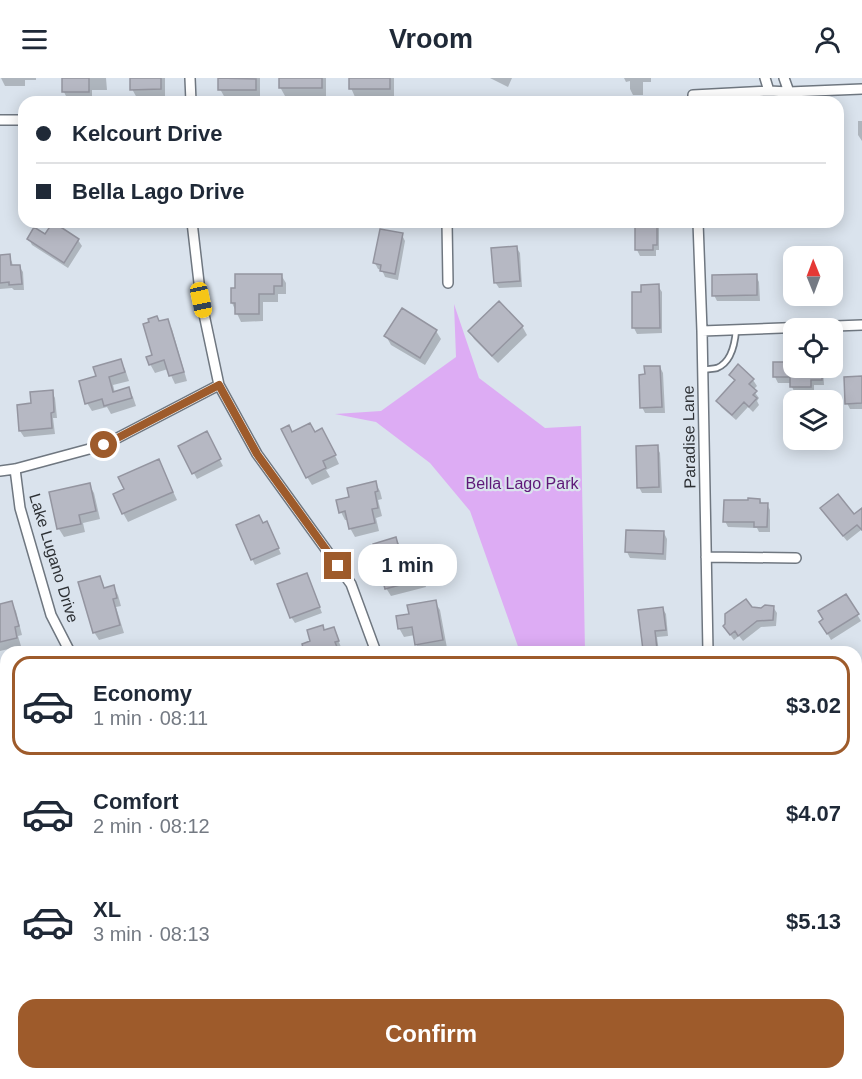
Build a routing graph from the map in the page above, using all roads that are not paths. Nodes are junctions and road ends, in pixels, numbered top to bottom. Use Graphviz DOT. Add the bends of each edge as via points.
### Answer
graph roads {
  1 [pos="190,78"];
  2 [pos="765,78"];
  3 [pos="784,78"];
  4 [pos="862,89"];
  5 [pos="769,91"];
  6 [pos="789,92"];
  7 [pos="191,96"];
  8 [pos="715,96"];
  9 [pos="0,120"];
  10 [pos="18,120"];
  11 [pos="193,228"];
  12 [pos="447,228"];
  13 [pos="698,228"];
  14 [pos="448,283"];
  15 [pos="862,325"];
  16 [pos="736,330"];
  17 [pos="702,331"];
  18 [pos="703,370"];
  19 [pos="219,385"];
  20 [pos="15,470"];
  21 [pos="0,471"];
  22 [pos="706,557"];
  23 [pos="796,558"];
  24 [pos="67,646"];
  25 [pos="374,646"];
  26 [pos="708,646"];
  1 -- 7 [label="street"];
  2 -- 5 [label="street"];
  3 -- 6 [label="street"];
  4 -- 6 [label="street"];
  5 -- 6 [label="street"];
  5 -- 8 [label="street"];
  9 -- 10 [label="street"];
  11 -- 19 [label="street" via="201,300"];
  12 -- 14 [label="street"];
  13 -- 17 [label="street, Paradise Lane"];
  15 -- 16 [label="street"];
  16 -- 17 [label="street"];
  16 -- 18 [label="lane" via="725,362 718,368"];
  17 -- 18 [label="street, Paradise Lane"];
  18 -- 22 [label="street, Paradise Lane"];
  19 -- 20 [label="street" via="104,445"];
  19 -- 25 [label="street" via="257,454 351,584"];
  20 -- 21 [label="street"];
  20 -- 24 [label="street, Lake Lugano Drive" via="20,508 51,615"];
  22 -- 23 [label="street"];
  22 -- 26 [label="street, Paradise Lane"];
}
